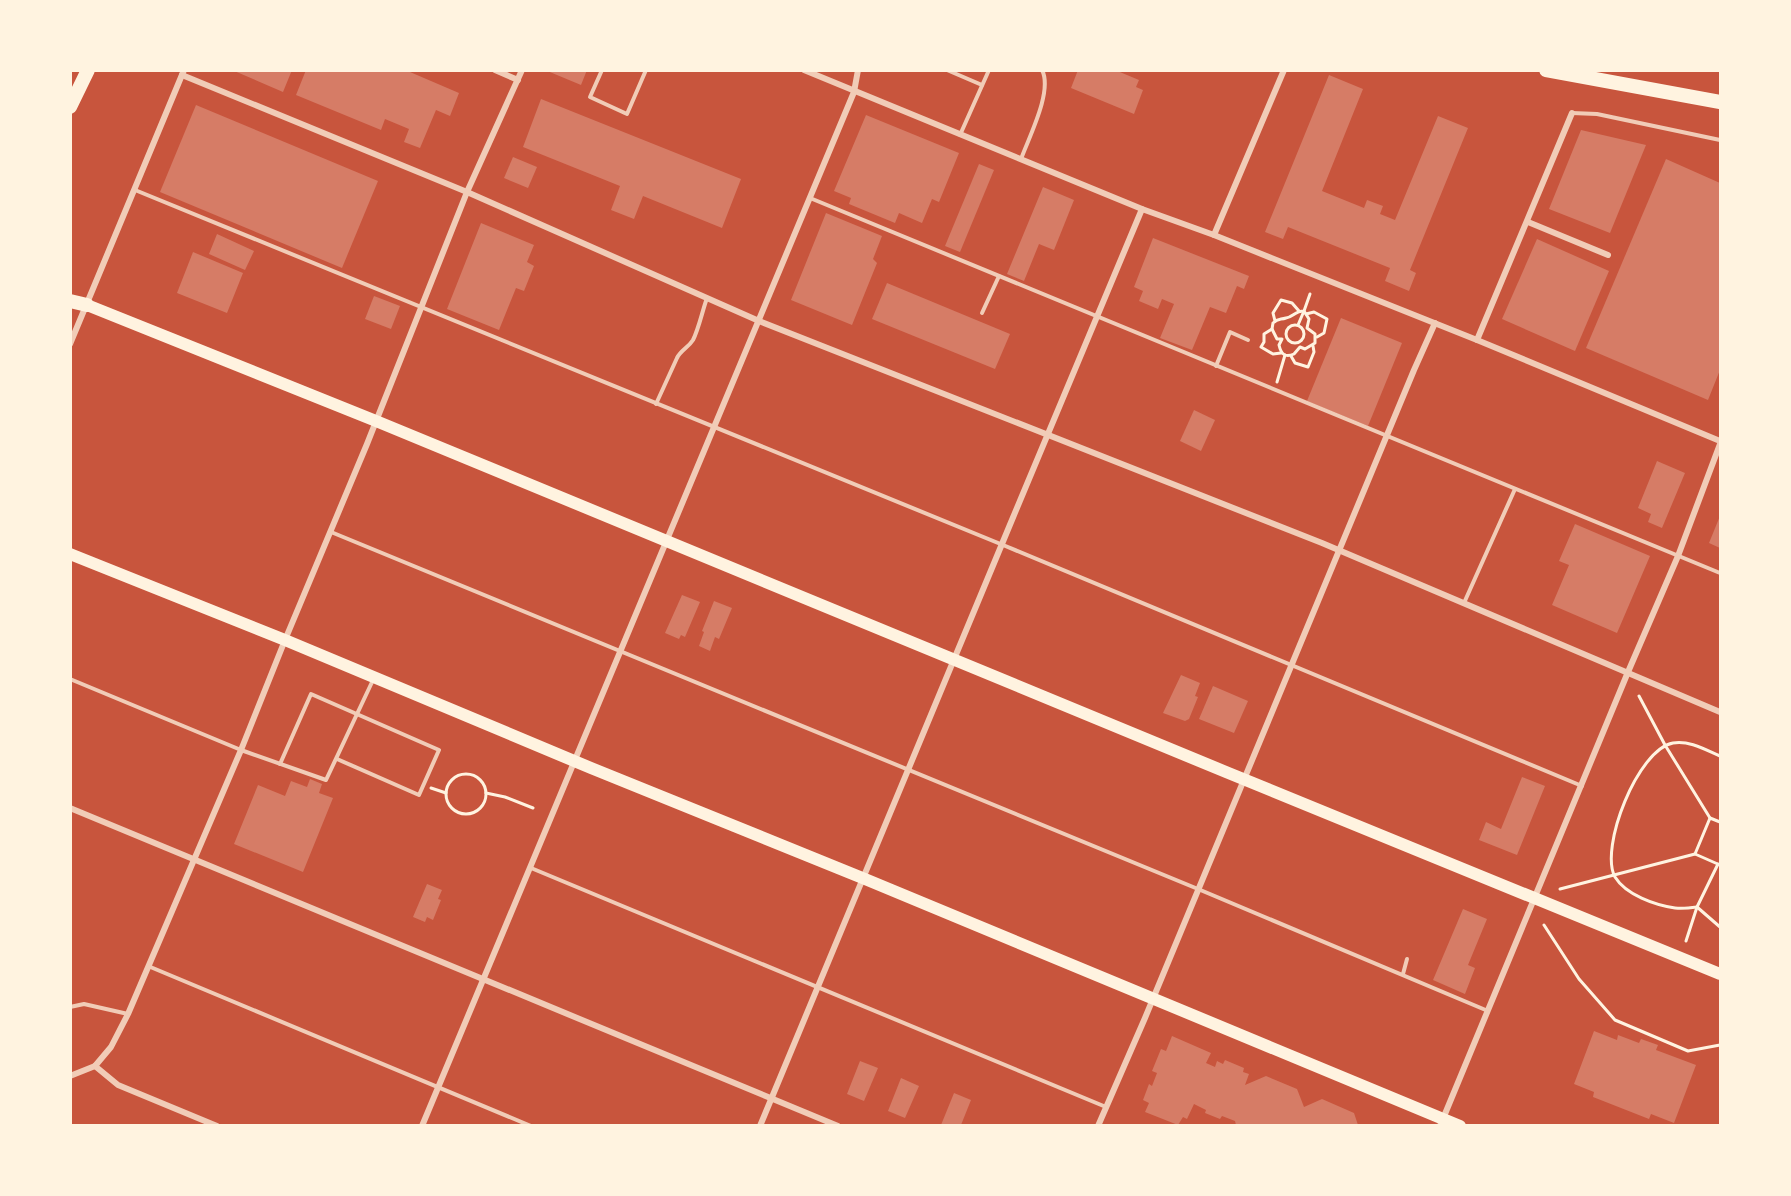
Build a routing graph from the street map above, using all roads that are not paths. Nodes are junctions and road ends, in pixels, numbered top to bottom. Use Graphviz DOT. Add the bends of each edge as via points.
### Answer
graph roads {
  1 [pos="88,70"];
  2 [pos="495,70"];
  3 [pos="522,70"];
  4 [pos="602,70"];
  5 [pos="646,70"];
  6 [pos="804,70"];
  7 [pos="858,70"];
  8 [pos="947,70"];
  9 [pos="989,70"];
  10 [pos="1042,70"];
  11 [pos="1284,70"];
  12 [pos="1547,71"];
  13 [pos="183,73"];
  14 [pos="518,80"];
  15 [pos="982,85"];
  16 [pos="854,92"];
  17 [pos="1720,102"];
  18 [pos="70,107"];
  19 [pos="1572,113"];
  20 [pos="960,135"];
  21 [pos="1720,140"];
  22 [pos="1020,159"];
  23 [pos="135,190"];
  24 [pos="467,192"];
  25 [pos="810,198"];
  26 [pos="1142,209"];
  27 [pos="1527,222"];
  28 [pos="1214,235"];
  29 [pos="1608,255"];
  30 [pos="999,276"];
  31 [pos="707,297"];
  32 [pos="70,301"];
  33 [pos="87,304"];
  34 [pos="421,307"];
  35 [pos="982,313"];
  36 [pos="1097,317"];
  37 [pos="759,321"];
  38 [pos="1435,323"];
  39 [pos="1248,340"];
  40 [pos="1477,340"];
  41 [pos="70,344"];
  42 [pos="1216,366"];
  43 [pos="656,404"];
  44 [pos="376,421"];
  45 [pos="714,427"];
  46 [pos="1046,435"];
  47 [pos="1387,436"];
  48 [pos="1720,442"];
  49 [pos="1515,489"];
  50 [pos="331,532"];
  51 [pos="666,541"];
  52 [pos="1003,545"];
  53 [pos="1340,550"];
  54 [pos="70,554"];
  55 [pos="1678,556"];
  56 [pos="1720,573"];
  57 [pos="1464,604"];
  58 [pos="285,640"];
  59 [pos="620,651"];
  60 [pos="955,660"];
  61 [pos="1293,665"];
  62 [pos="1628,672"];
  63 [pos="374,678"];
  64 [pos="70,679"];
  65 [pos="1720,712"];
  66 [pos="357,714"];
  67 [pos="241,750"];
  68 [pos="336,759"];
  69 [pos="574,761"];
  70 [pos="280,764"];
  71 [pos="909,771"];
  72 [pos="1244,780"];
  73 [pos="1582,786"];
  74 [pos="70,808"];
  75 [pos="194,859"];
  76 [pos="531,868"];
  77 [pos="865,879"];
  78 [pos="1198,889"];
  79 [pos="1534,898"];
  80 [pos="1407,959"];
  81 [pos="148,966"];
  82 [pos="1403,974"];
  83 [pos="1720,974"];
  84 [pos="484,979"];
  85 [pos="819,987"];
  86 [pos="1153,999"];
  87 [pos="70,1006"];
  88 [pos="1488,1011"];
  89 [pos="128,1014"];
  90 [pos="95,1066"];
  91 [pos="70,1076"];
  92 [pos="438,1087"];
  93 [pos="772,1098"];
  94 [pos="1106,1107"];
  95 [pos="1442,1122"];
  96 [pos="217,1125"];
  97 [pos="422,1125"];
  98 [pos="531,1125"];
  99 [pos="760,1125"];
  100 [pos="838,1125"];
  101 [pos="1098,1125"];
  102 [pos="1461,1125"];
  1 -- 18 [label="highway"];
  2 -- 14 [label="street"];
  3 -- 14 [label="street"];
  4 -- 5 [label="lane" via="590,97 627,114"];
  6 -- 16 [label="street"];
  7 -- 16 [label="street"];
  8 -- 15 [label="lane"];
  9 -- 15 [label="lane"];
  10 -- 22 [label="lane" via="1046,77 1045,93"];
  11 -- 28 [label="street"];
  12 -- 17 [label="highway"];
  13 -- 23 [label="street"];
  13 -- 24 [label="street"];
  14 -- 24 [label="street"];
  15 -- 20 [label="lane"];
  16 -- 20 [label="street"];
  16 -- 25 [label="street"];
  19 -- 21 [label="lane" via="1597,114"];
  19 -- 27 [label="street"];
  20 -- 22 [label="street"];
  22 -- 26 [label="street"];
  23 -- 33 [label="street"];
  23 -- 34 [label="lane"];
  24 -- 31 [label="street"];
  24 -- 34 [label="street"];
  25 -- 30 [label="lane"];
  25 -- 37 [label="street"];
  26 -- 28 [label="street"];
  26 -- 36 [label="street"];
  27 -- 29 [label="street"];
  27 -- 40 [label="street"];
  28 -- 38 [label="street"];
  30 -- 35 [label="lane"];
  30 -- 36 [label="lane"];
  31 -- 37 [label="street"];
  31 -- 43 [label="lane" via="693,339 680,351"];
  32 -- 33 [label="highway"];
  33 -- 41 [label="street"];
  33 -- 44 [label="main road"];
  34 -- 43 [label="lane"];
  34 -- 44 [label="street"];
  36 -- 42 [label="lane"];
  36 -- 46 [label="street"];
  37 -- 45 [label="street"];
  37 -- 46 [label="street"];
  38 -- 40 [label="street"];
  38 -- 47 [label="street"];
  39 -- 42 [label="lane" via="1230,332"];
  40 -- 48 [label="street"];
  42 -- 47 [label="lane"];
  43 -- 45 [label="lane"];
  44 -- 50 [label="street"];
  44 -- 51 [label="main road"];
  45 -- 51 [label="street"];
  45 -- 52 [label="lane"];
  46 -- 52 [label="street"];
  46 -- 53 [label="street"];
  47 -- 49 [label="lane"];
  47 -- 53 [label="street"];
  48 -- 55 [label="street"];
  49 -- 55 [label="lane"];
  49 -- 57 [label="lane"];
  50 -- 58 [label="street"];
  50 -- 59 [label="lane"];
  51 -- 59 [label="street"];
  51 -- 60 [label="main road"];
  52 -- 60 [label="street"];
  52 -- 61 [label="lane"];
  53 -- 57 [label="street"];
  53 -- 61 [label="street"];
  54 -- 58 [label="main road"];
  55 -- 56 [label="lane"];
  55 -- 62 [label="street"];
  57 -- 62 [label="street"];
  58 -- 63 [label="main road"];
  58 -- 67 [label="street"];
  59 -- 69 [label="street"];
  59 -- 71 [label="lane"];
  60 -- 71 [label="street"];
  60 -- 72 [label="main road"];
  61 -- 72 [label="street"];
  61 -- 73 [label="lane"];
  62 -- 65 [label="street"];
  62 -- 73 [label="street"];
  63 -- 66 [label="lane"];
  63 -- 69 [label="main road"];
  64 -- 67 [label="lane"];
  66 -- 68 [label="lane"];
  66 -- 68 [label="lane" via="439,750 419,795"];
  66 -- 70 [label="lane" via="311,694"];
  67 -- 70 [label="lane"];
  67 -- 75 [label="street"];
  68 -- 70 [label="lane" via="326,780"];
  69 -- 76 [label="street"];
  69 -- 77 [label="main road"];
  71 -- 77 [label="street"];
  71 -- 78 [label="lane"];
  72 -- 78 [label="street"];
  72 -- 79 [label="main road"];
  73 -- 79 [label="street"];
  74 -- 75 [label="street"];
  75 -- 81 [label="street"];
  75 -- 84 [label="street"];
  76 -- 84 [label="street"];
  76 -- 85 [label="lane"];
  77 -- 85 [label="street"];
  77 -- 86 [label="main road"];
  78 -- 82 [label="lane"];
  78 -- 86 [label="street"];
  79 -- 83 [label="main road"];
  79 -- 88 [label="street"];
  80 -- 82 [label="lane"];
  81 -- 89 [label="street"];
  81 -- 92 [label="lane"];
  82 -- 88 [label="lane"];
  84 -- 92 [label="street"];
  84 -- 93 [label="street"];
  85 -- 93 [label="street"];
  85 -- 94 [label="lane"];
  86 -- 94 [label="street"];
  86 -- 95 [label="main road"];
  87 -- 89 [label="lane" via="84,1004"];
  88 -- 95 [label="street"];
  89 -- 90 [label="street" via="111,1047"];
  90 -- 91 [label="street"];
  90 -- 96 [label="street" via="118,1085"];
  92 -- 97 [label="street"];
  92 -- 98 [label="lane"];
  93 -- 99 [label="street"];
  93 -- 100 [label="street"];
  94 -- 101 [label="street"];
  95 -- 102 [label="main road"];
}
